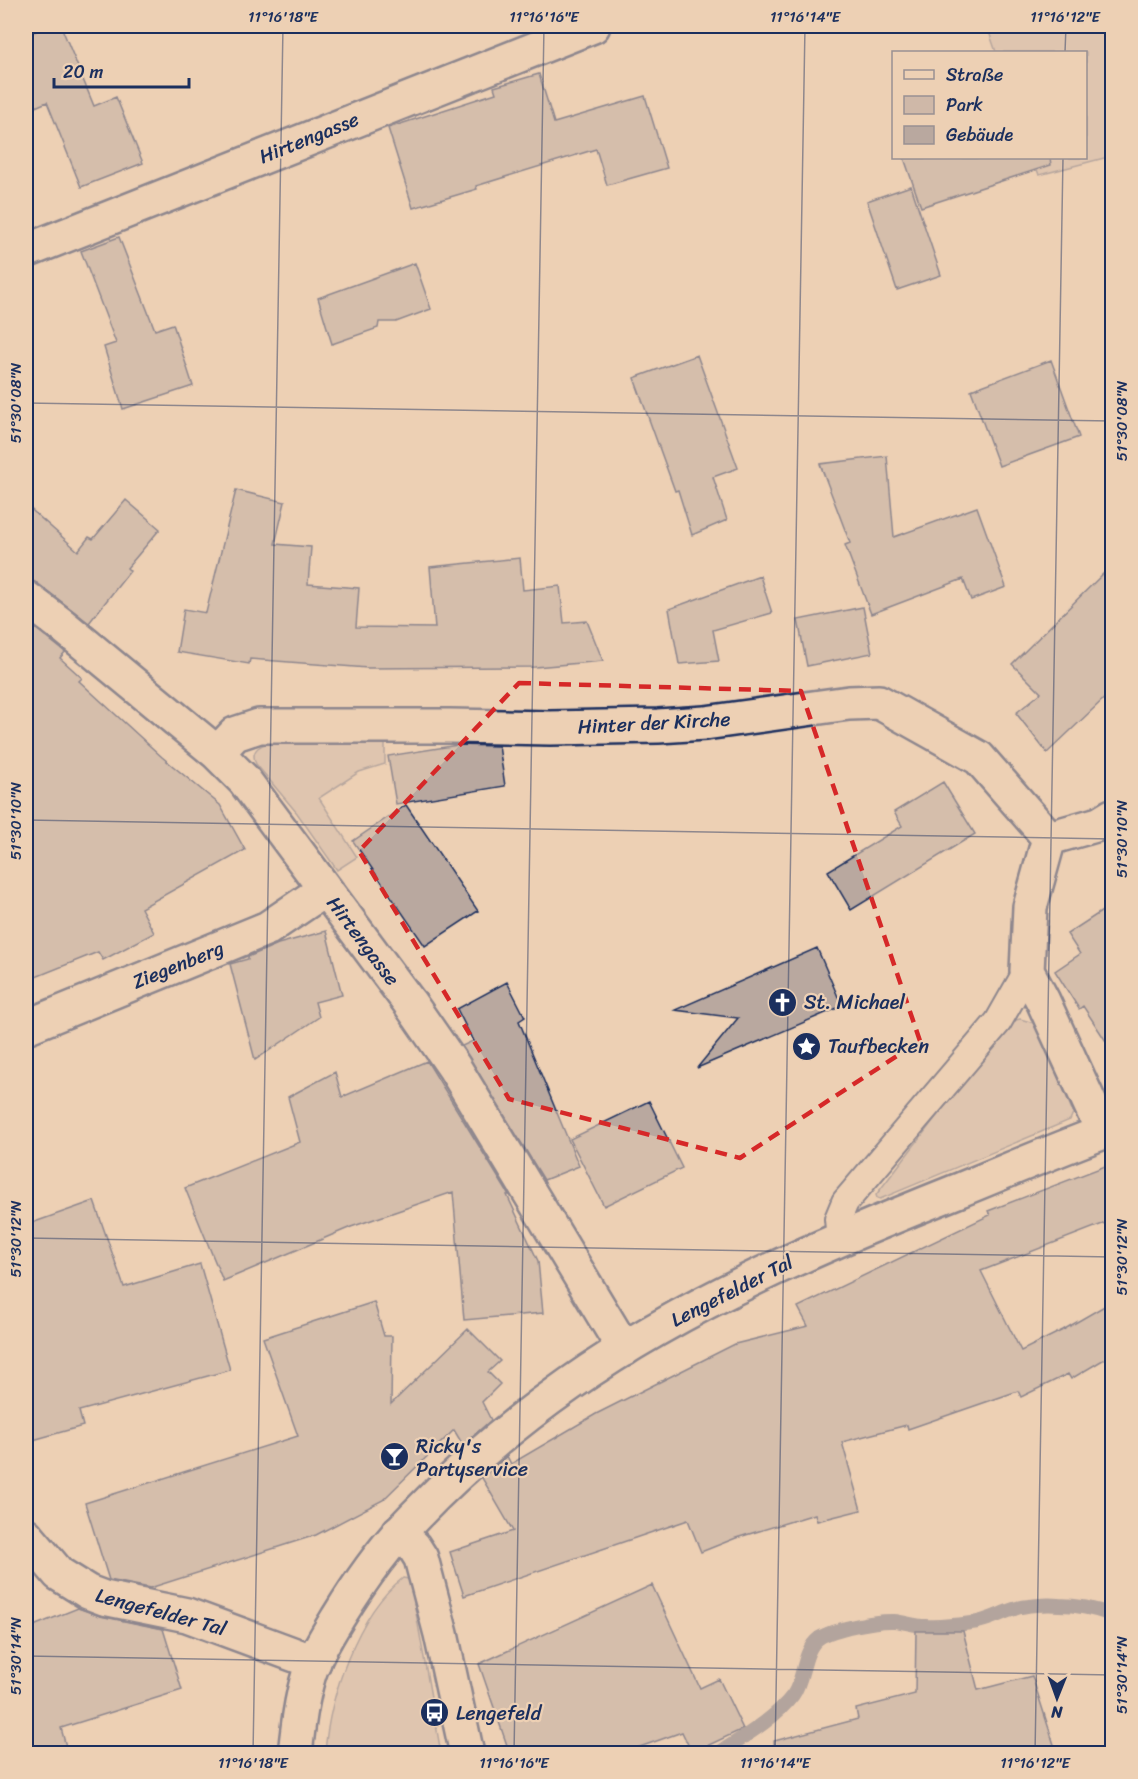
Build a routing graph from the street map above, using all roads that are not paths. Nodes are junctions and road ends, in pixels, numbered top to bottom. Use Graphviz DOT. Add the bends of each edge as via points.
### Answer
graph roads {
  1 [pos="593,26"];
  2 [pos="26,251"];
  3 [pos="26,598"];
  4 [pos="217,753"];
  5 [pos="1113,816"];
  6 [pos="1048,838"];
  7 [pos="324,890"];
  8 [pos="1028,970"];
  9 [pos="26,1027"];
  10 [pos="1108,1130"];
  11 [pos="840,1239"];
  12 [pos="624,1349"];
  13 [pos="399,1532"];
  14 [pos="26,1535"];
  15 [pos="314,1662"];
  16 [pos="295,1754"];
  17 [pos="467,1754"];
  1 -- 2 [label="street, Hirtengasse"];
  3 -- 4 [label="street, Hirtengasse"];
  4 -- 6 [label="street, Hinter der Kirche" via="235,734 259,726 657,726 879,702 979,758"];
  4 -- 7 [label="street, Hirtengasse" via="244,780"];
  5 -- 6 [label="street" via="1099,824"];
  6 -- 8 [label="street" via="1030,907"];
  7 -- 9 [label="street, Ziegenberg" via="268,928"];
  7 -- 12 [label="street, Hirtengasse" via="454,1067"];
  8 -- 10 [label="street"];
  8 -- 11 [label="lane" via="998,1022 845,1202 838,1219"];
  10 -- 11 [label="street, Lengefelder Tal"];
  11 -- 12 [label="street, Lengefelder Tal" via="697,1308"];
  12 -- 13 [label="street, Lengefelder Tal" via="506,1432"];
  13 -- 15 [label="street, Lengefelder Tal" via="362,1579"];
  13 -- 17 [label="street" via="421,1558"];
  14 -- 15 [label="street, Lengefelder Tal" via="59,1574 88,1592 187,1615"];
  15 -- 16 [label="street, Lengefelder Tal" via="303,1699"];
}
